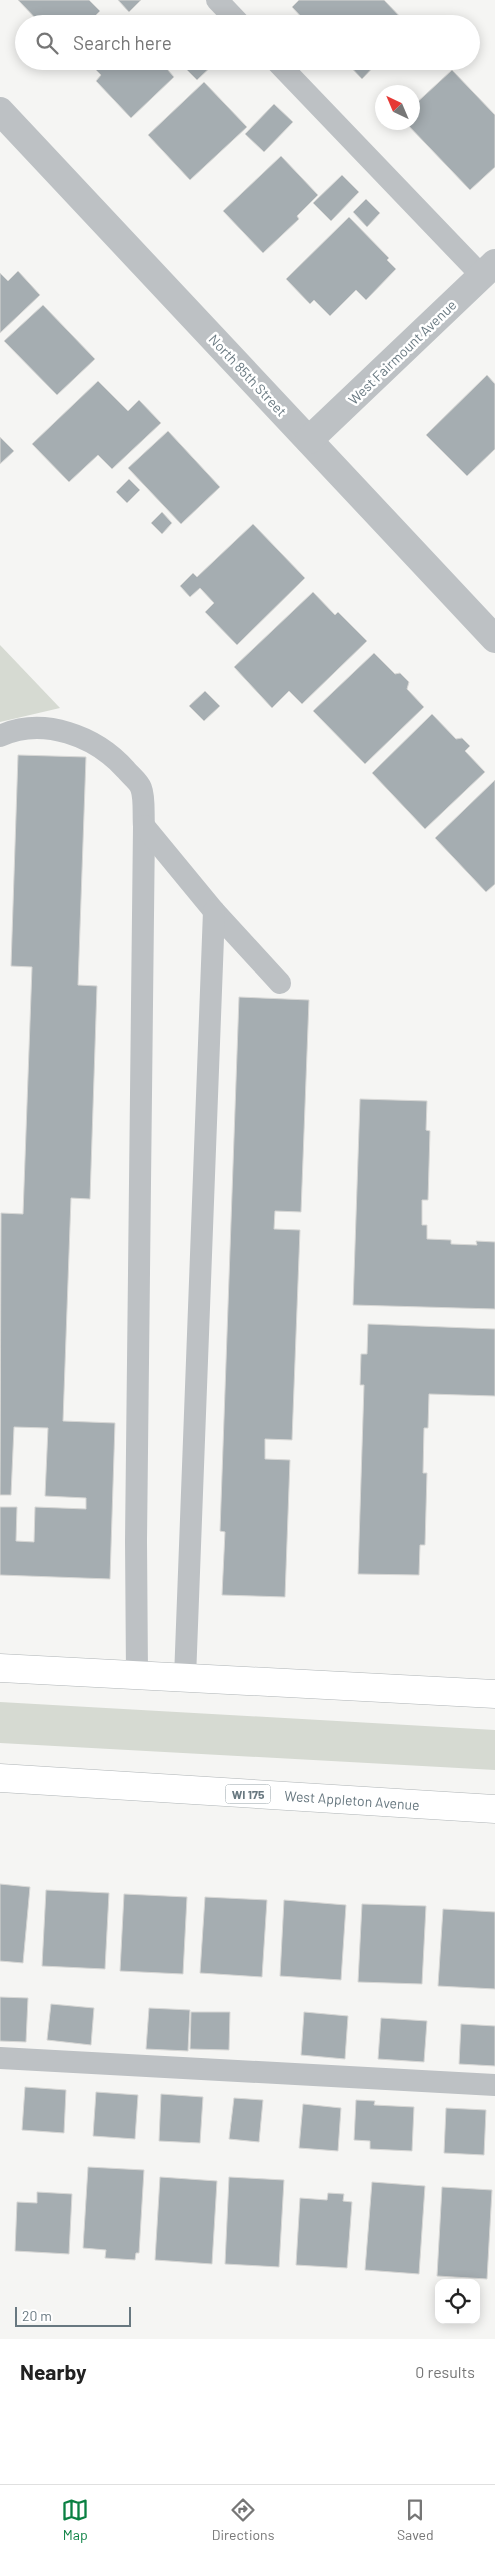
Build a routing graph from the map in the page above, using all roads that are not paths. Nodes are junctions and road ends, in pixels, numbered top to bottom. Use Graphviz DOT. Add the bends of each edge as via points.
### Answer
graph roads {
  1 [pos="217,0"];
  2 [pos="231,15"];
  3 [pos="285,70"];
  4 [pos="0,111"];
  5 [pos="488,269"];
  6 [pos="309,440"];
  7 [pos="495,639"];
  8 [pos="0,736"];
  9 [pos="144,826"];
  10 [pos="214,911"];
  11 [pos="280,983"];
  12 [pos="0,1668"];
  13 [pos="137,1675"];
  14 [pos="184,1678"];
  15 [pos="495,1694"];
  16 [pos="0,1778"];
  17 [pos="495,1809"];
  18 [pos="0,2058"];
  19 [pos="495,2085"];
  1 -- 2 [label="lane"];
  3 -- 5 [label="lane"];
  4 -- 6 [label="street, North 85th Street"];
  5 -- 6 [label="street, West Fairmount Avenue"];
  6 -- 7 [label="street, North 85th Street"];
  8 -- 9 [label="lane" via="15,729 45,728 82,737 114,756 141,787"];
  9 -- 10 [label="lane"];
  9 -- 13 [label="lane"];
  10 -- 11 [label="lane"];
  10 -- 14 [label="lane"];
  12 -- 13 [label="main road"];
  13 -- 14 [label="main road"];
  14 -- 15 [label="main road"];
  16 -- 17 [label="main road, West Appleton Avenue / WI 175"];
  18 -- 19 [label="lane"];
}
